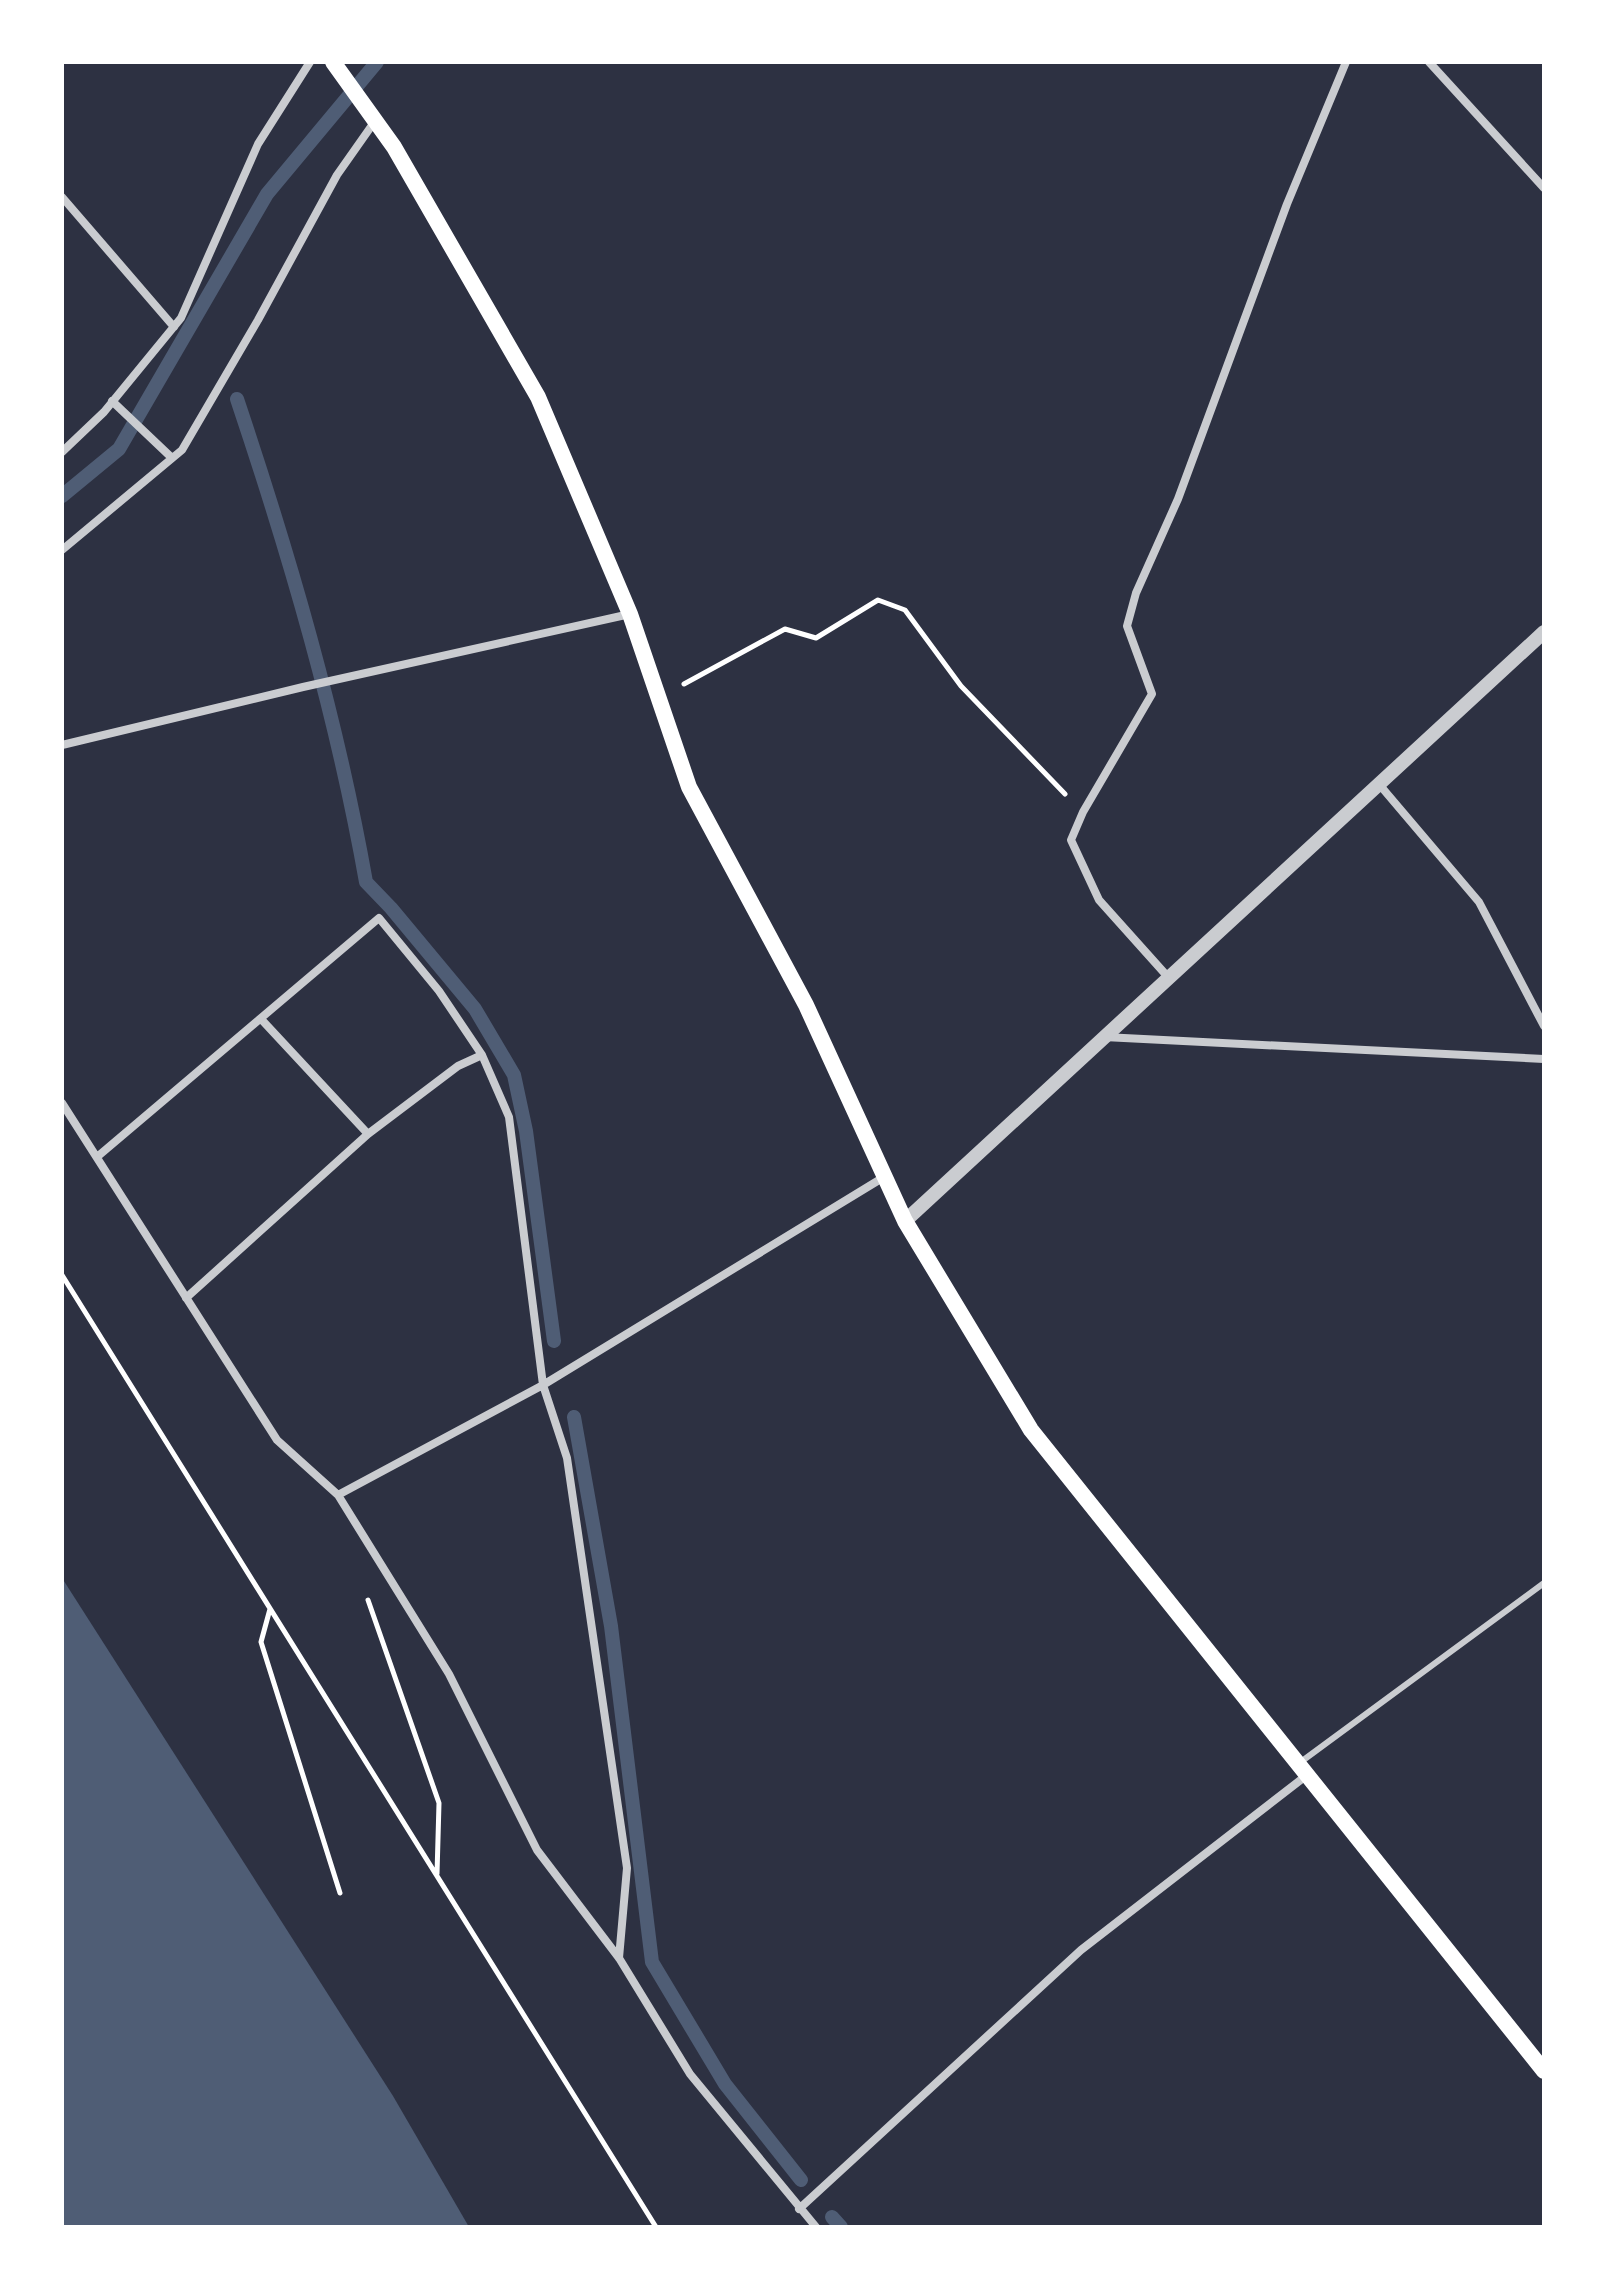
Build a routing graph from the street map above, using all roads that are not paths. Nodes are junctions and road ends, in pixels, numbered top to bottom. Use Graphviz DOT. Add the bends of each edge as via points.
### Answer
graph roads {
  1 [pos="310,62"];
  2 [pos="1346,62"];
  3 [pos="1429,62"];
  4 [pos="334,64"];
  5 [pos="373,117"];
  6 [pos="1544,188"];
  7 [pos="62,197"];
  8 [pos="174,327"];
  9 [pos="114,403"];
  10 [pos="62,452"];
  11 [pos="172,458"];
  12 [pos="62,550"];
  13 [pos="630,614"];
  14 [pos="1544,632"];
  15 [pos="62,745"];
  16 [pos="1378,783"];
  17 [pos="1168,977"];
  18 [pos="261,1019"];
  19 [pos="1544,1026"];
  20 [pos="1103,1037"];
  21 [pos="482,1055"];
  22 [pos="1544,1059"];
  23 [pos="62,1103"];
  24 [pos="368,1134"];
  25 [pos="97,1157"];
  26 [pos="885,1176"];
  27 [pos="905,1221"];
  28 [pos="186,1298"];
  29 [pos="543,1385"];
  30 [pos="338,1495"];
  31 [pos="1544,1583"];
  32 [pos="1303,1769"];
  33 [pos="619,1958"];
  34 [pos="1544,2071"];
  35 [pos="799,2209"];
  36 [pos="816,2227"];
  1 -- 8 [label="street" via="258,144"];
  2 -- 17 [label="street" via="1287,204 1178,499 1136,593 1127,626 1152,694 1071,840 1099,900"];
  3 -- 6 [label="street"];
  4 -- 5 [label="main road"];
  5 -- 11 [label="street" via="182,450"];
  5 -- 13 [label="main road" via="538,397"];
  7 -- 8 [label="street"];
  8 -- 9 [label="street"];
  9 -- 10 [label="street"];
  9 -- 11 [label="street"];
  11 -- 12 [label="street"];
  13 -- 15 [label="street"];
  13 -- 26 [label="main road" via="689,787 806,1005"];
  14 -- 16 [label="street"];
  16 -- 17 [label="street"];
  16 -- 19 [label="street" via="1479,902"];
  17 -- 20 [label="street"];
  18 -- 21 [label="street" via="379,918 439,991"];
  18 -- 24 [label="street"];
  18 -- 25 [label="street"];
  20 -- 22 [label="street"];
  20 -- 27 [label="street"];
  21 -- 24 [label="street" via="458,1066"];
  21 -- 29 [label="street" via="509,1117"];
  23 -- 25 [label="street"];
  24 -- 28 [label="street"];
  25 -- 28 [label="street"];
  26 -- 27 [label="main road"];
  26 -- 29 [label="street"];
  27 -- 32 [label="main road" via="1031,1430"];
  28 -- 30 [label="street" via="277,1440"];
  29 -- 30 [label="street"];
  29 -- 33 [label="street" via="567,1458 627,1868"];
  30 -- 33 [label="street" via="449,1674 537,1850"];
  31 -- 32 [label="lane"];
  32 -- 34 [label="main road"];
  32 -- 35 [label="street" via="1081,1950"];
  33 -- 35 [label="street" via="690,2074"];
  35 -- 36 [label="street"];
}
